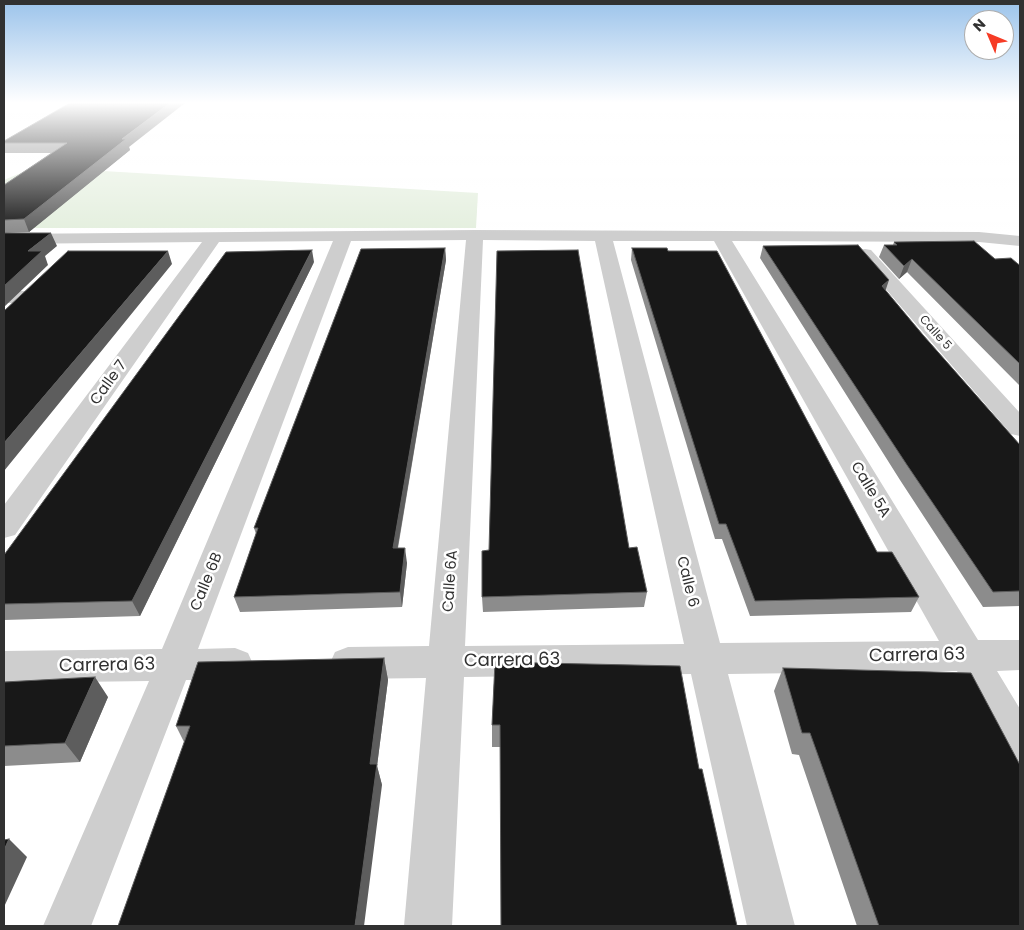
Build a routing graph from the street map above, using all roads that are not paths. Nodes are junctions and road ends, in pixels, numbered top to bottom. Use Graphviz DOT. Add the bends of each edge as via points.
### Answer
graph roads {
  1 [pos="475,235"];
  2 [pos="344,236"];
  3 [pos="720,236"];
  4 [pos="603,237"];
  5 [pos="849,237"];
  6 [pos="980,237"];
  7 [pos="4,239"];
  8 [pos="88,239"];
  9 [pos="213,239"];
  10 [pos="1020,241"];
  11 [pos="1000,254"];
  12 [pos="68,259"];
  13 [pos="35,291"];
  14 [pos="7,306"];
  15 [pos="1020,428"];
  16 [pos="4,527"];
  17 [pos="967,655"];
  18 [pos="1020,655"];
  19 [pos="706,659"];
  20 [pos="446,662"];
  21 [pos="320,663"];
  22 [pos="271,664"];
  23 [pos="174,665"];
  24 [pos="4,667"];
  25 [pos="1020,745"];
  26 [pos="67,926"];
  27 [pos="428,926"];
  28 [pos="771,926"];
  1 -- 2 [label="street"];
  1 -- 4 [label="street"];
  1 -- 20 [label="street, Calle 6A"];
  2 -- 9 [label="street"];
  2 -- 23 [label="street, Calle 6B"];
  3 -- 4 [label="street"];
  3 -- 5 [label="street"];
  3 -- 17 [label="street, Calle 5A"];
  4 -- 19 [label="street, Calle 6"];
  5 -- 6 [label="street"];
  5 -- 15 [label="street, Calle 5"];
  6 -- 10 [label="street"];
  6 -- 11 [label="street"];
  7 -- 8 [label="street"];
  8 -- 9 [label="street"];
  8 -- 12 [label="street"];
  9 -- 16 [label="street, Calle 7"];
  13 -- 14 [label="street"];
  17 -- 18 [label="street, Carrera 63"];
  17 -- 19 [label="street, Carrera 63"];
  17 -- 25 [label="street, Calle 5A"];
  19 -- 20 [label="street, Carrera 63"];
  19 -- 28 [label="street, Calle 6"];
  20 -- 21 [label="street, Carrera 63"];
  20 -- 27 [label="street, Calle 6A"];
  22 -- 23 [label="street, Carrera 63"];
  23 -- 24 [label="street, Carrera 63"];
  23 -- 26 [label="street, Calle 6B"];
}
